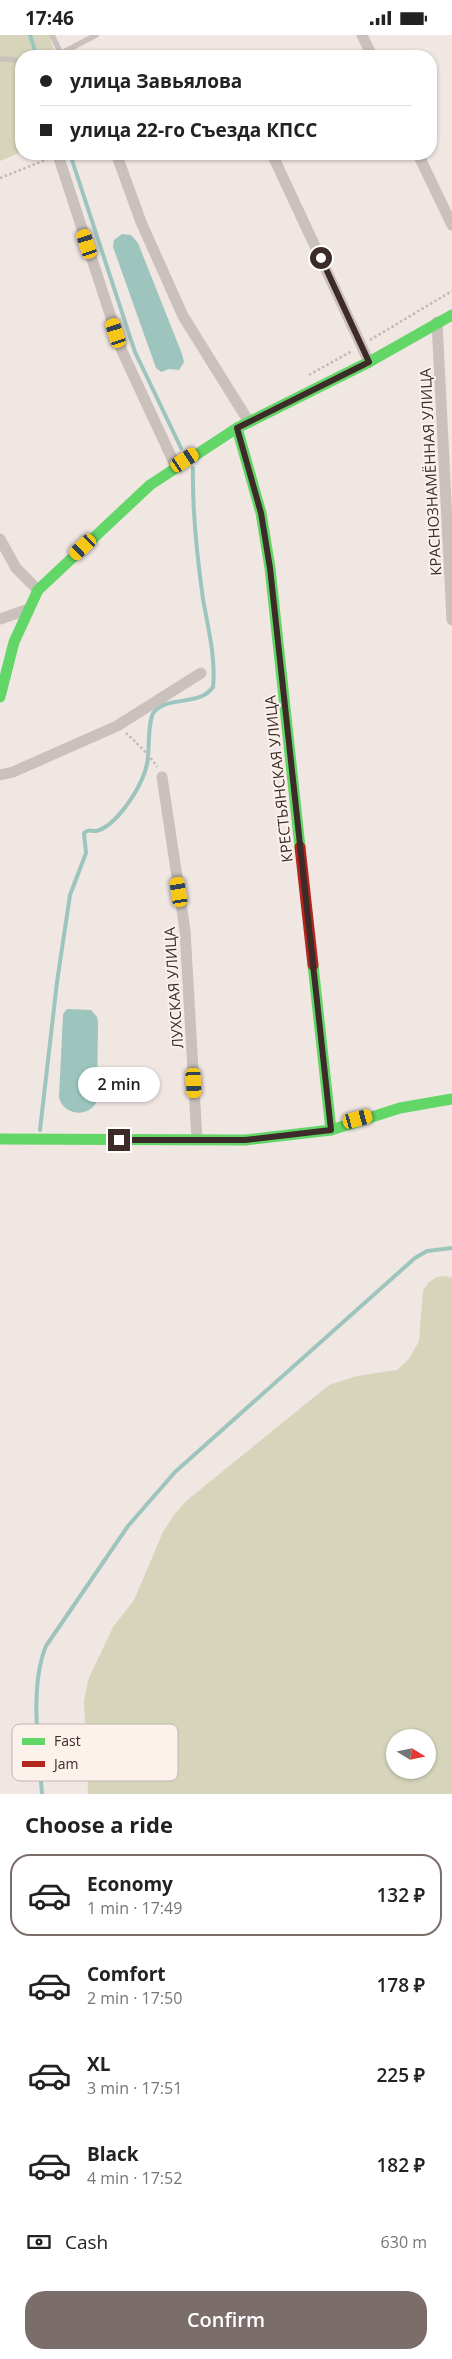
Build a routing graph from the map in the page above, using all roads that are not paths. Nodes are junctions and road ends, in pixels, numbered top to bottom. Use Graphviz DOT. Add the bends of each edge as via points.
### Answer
graph roads {
  1 [pos="52,35"];
  2 [pos="96,35"];
  3 [pos="362,35"];
  4 [pos="59,50"];
  5 [pos="70,50"];
  6 [pos="369,50"];
  7 [pos="0,59"];
  8 [pos="15,59"];
  9 [pos="60,160"];
  10 [pos="118,160"];
  11 [pos="275,160"];
  12 [pos="421,160"];
  13 [pos="452,225"];
  14 [pos="452,315"];
  15 [pos="437,322"];
  16 [pos="369,362"];
  17 [pos="447,415"];
  18 [pos="249,421"];
  19 [pos="237,428"];
  20 [pos="176,467"];
  21 [pos="0,539"];
  22 [pos="451,575"];
  23 [pos="38,590"];
  24 [pos="26,610"];
  25 [pos="0,619"];
  26 [pos="452,620"];
  27 [pos="201,673"];
  28 [pos="0,697"];
  29 [pos="0,775"];
  30 [pos="162,777"];
  31 [pos="452,1099"];
  32 [pos="331,1130"];
  33 [pos="0,1139"];
  34 [pos="197,1140"];
  1 -- 4 [label="lane"];
  2 -- 5 [label="lane"];
  3 -- 6 [label="street"];
  7 -- 8 [label="lane"];
  9 -- 20 [label="street" via="122,351"];
  10 -- 18 [label="street" via="141,222 183,316"];
  11 -- 16 [label="street"];
  12 -- 13 [label="street"];
  14 -- 15 [label="street"];
  15 -- 16 [label="street"];
  15 -- 17 [label="street, КРАСНОЗНАМЁННАЯ УЛИЦА"];
  16 -- 18 [label="street"];
  17 -- 22 [label="street, КРАСНОЗНАМЁННАЯ УЛИЦА"];
  18 -- 19 [label="street"];
  19 -- 20 [label="street"];
  19 -- 32 [label="street, КРЕСТЬЯНСКАЯ УЛИЦА" via="261,513 270,568"];
  20 -- 23 [label="street" via="150,485"];
  21 -- 23 [label="street" via="16,568"];
  22 -- 26 [label="street, КРАСНОЗНАМЁННАЯ УЛИЦА"];
  23 -- 24 [label="street"];
  24 -- 25 [label="street"];
  24 -- 28 [label="street" via="4,673"];
  27 -- 29 [label="street" via="117,726 13,773"];
  30 -- 34 [label="street, ЛУХСКАЯ УЛИЦА" via="185,931"];
  31 -- 32 [label="street" via="400,1108"];
  32 -- 34 [label="street" via="245,1140"];
  33 -- 34 [label="street"];
}
